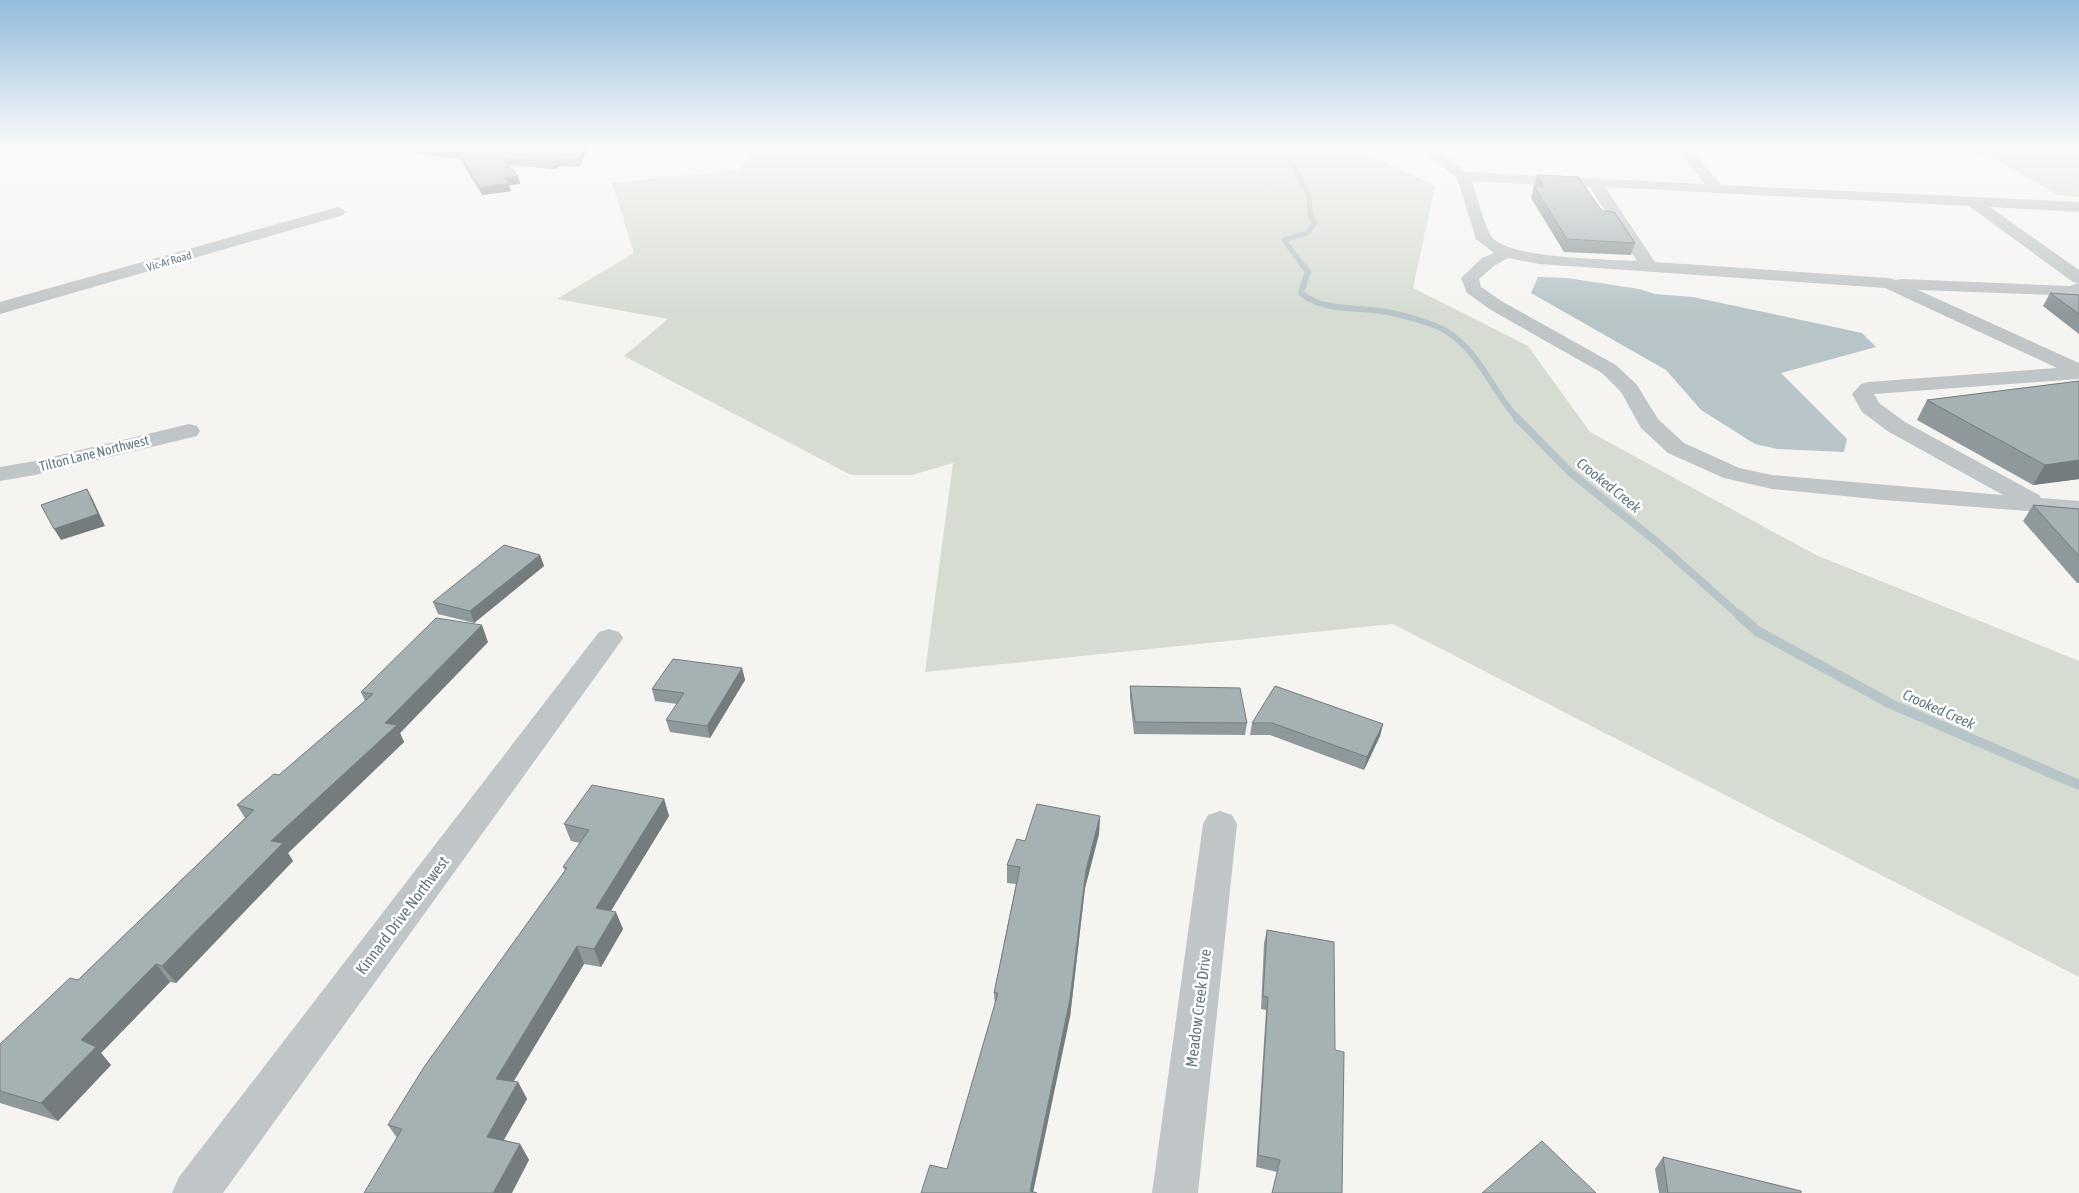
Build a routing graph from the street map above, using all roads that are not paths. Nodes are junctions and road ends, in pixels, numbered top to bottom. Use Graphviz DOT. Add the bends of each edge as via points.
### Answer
graph roads {
  1 [pos="1472,202"];
  2 [pos="1607,202"];
  3 [pos="1966,202"];
  4 [pos="1973,202"];
  5 [pos="2079,207"];
  6 [pos="338,212"];
  7 [pos="1506,253"];
  8 [pos="1650,267"];
  9 [pos="2079,278"];
  10 [pos="1888,283"];
  11 [pos="2079,288"];
  12 [pos="0,308"];
  13 [pos="2079,372"];
  14 [pos="188,431"];
  15 [pos="0,474"];
  16 [pos="2038,505"];
  17 [pos="2079,508"];
  18 [pos="609,638"];
  19 [pos="1220,824"];
  20 [pos="195,1193"];
  21 [pos="1175,1193"];
  1 -- 7 [label="street" via="1484,239"];
  2 -- 8 [label="street"];
  3 -- 4 [label="street"];
  4 -- 5 [label="street"];
  4 -- 9 [label="street"];
  6 -- 12 [label="street, Vic-Ar Road"];
  7 -- 8 [label="street" via="1539,259"];
  7 -- 16 [label="street" via="1488,262 1470,278 1473,289 1609,370 1630,389 1649,423 1676,448 1732,473 1772,482"];
  8 -- 10 [label="street"];
  10 -- 11 [label="street" via="2075,292"];
  10 -- 13 [label="street"];
  13 -- 16 [label="street" via="1868,388 1863,394 1870,407 1897,427"];
  14 -- 15 [label="street, Tilton Lane Northwest"];
  16 -- 17 [label="street"];
  18 -- 20 [label="street, Kinnard Drive Northwest"];
  19 -- 21 [label="street, Meadow Creek Drive"];
}
